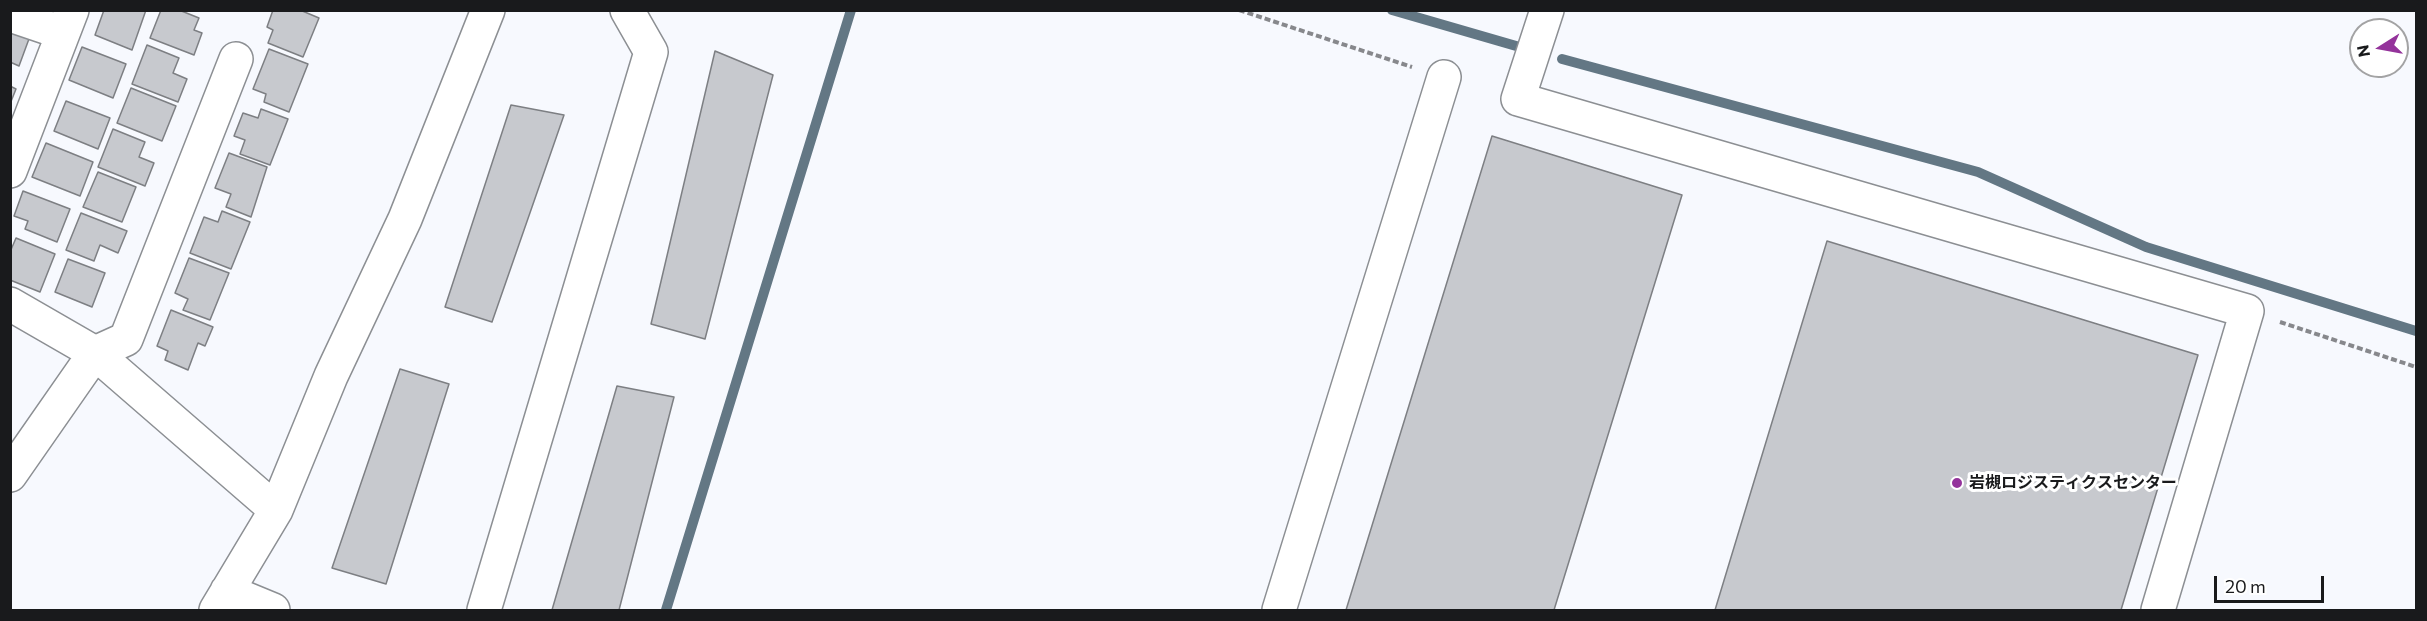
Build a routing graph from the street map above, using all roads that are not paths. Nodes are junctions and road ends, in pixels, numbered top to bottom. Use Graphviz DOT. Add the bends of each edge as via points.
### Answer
graph roads {
  1 [pos="488,10"];
  2 [pos="627,10"];
  3 [pos="1547,10"];
  4 [pos="10,15"];
  5 [pos="68,22"];
  6 [pos="236,59"];
  7 [pos="1444,77"];
  8 [pos="10,171"];
  9 [pos="10,304"];
  10 [pos="94,353"];
  11 [pos="10,475"];
  12 [pos="276,510"];
  13 [pos="222,601"];
  14 [pos="273,610"];
  15 [pos="484,610"];
  16 [pos="1279,610"];
  17 [pos="2158,610"];
  1 -- 12 [label="street" via="405,219 331,376"];
  2 -- 15 [label="street" via="651,52"];
  3 -- 17 [label="street" via="1518,99 2247,311"];
  4 -- 5 [label="street"];
  5 -- 8 [label="street"];
  6 -- 10 [label="street" via="126,339"];
  7 -- 16 [label="street"];
  9 -- 10 [label="street"];
  10 -- 11 [label="street"];
  10 -- 12 [label="street"];
  12 -- 13 [label="street"];
  13 -- 14 [label="street"];
}
